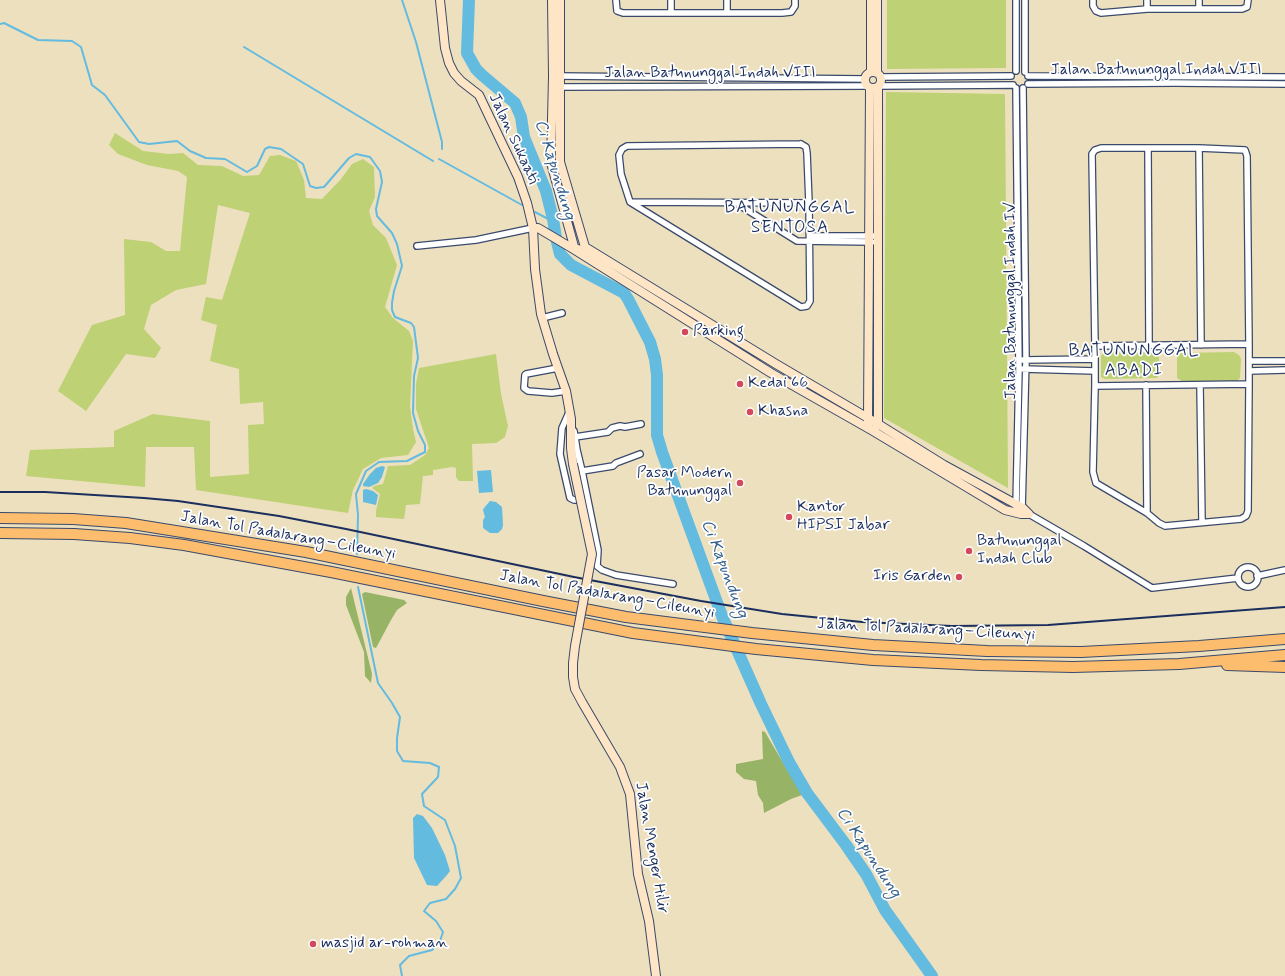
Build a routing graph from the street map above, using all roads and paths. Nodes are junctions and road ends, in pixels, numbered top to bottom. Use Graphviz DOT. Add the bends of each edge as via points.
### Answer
graph roads {
  1 [pos="440,0"];
  2 [pos="552,0"];
  3 [pos="560,0"];
  4 [pos="616,0"];
  5 [pos="671,0"];
  6 [pos="727,0"];
  7 [pos="795,0"];
  8 [pos="870,0"];
  9 [pos="877,0"];
  10 [pos="1016,0"];
  11 [pos="1025,0"];
  12 [pos="1093,0"];
  13 [pos="1147,0"];
  14 [pos="1200,0"];
  15 [pos="1248,0"];
  16 [pos="1200,8"];
  17 [pos="1147,9"];
  18 [pos="671,13"];
  19 [pos="727,13"];
  20 [pos="1016,71"];
  21 [pos="877,74"];
  22 [pos="1026,74"];
  23 [pos="557,76"];
  24 [pos="1011,76"];
  25 [pos="1174,76"];
  26 [pos="1285,77"];
  27 [pos="1175,83"];
  28 [pos="1028,84"];
  29 [pos="1285,84"];
  30 [pos="872,85"];
  31 [pos="556,87"];
  32 [pos="1017,87"];
  33 [pos="1148,148"];
  34 [pos="1199,148"];
  35 [pos="630,202"];
  36 [pos="735,203"];
  37 [pos="809,203"];
  38 [pos="536,228"];
  39 [pos="810,239"];
  40 [pos="868,239"];
  41 [pos="878,239"];
  42 [pos="417,246"];
  43 [pos="586,247"];
  44 [pos="575,250"];
  45 [pos="562,314"];
  46 [pos="542,318"];
  47 [pos="1249,344"];
  48 [pos="1149,345"];
  49 [pos="1201,345"];
  50 [pos="1095,346"];
  51 [pos="1095,359"];
  52 [pos="1019,360"];
  53 [pos="1026,360"];
  54 [pos="1249,361"];
  55 [pos="1285,361"];
  56 [pos="558,368"];
  57 [pos="1019,369"];
  58 [pos="1026,369"];
  59 [pos="1285,370"];
  60 [pos="1095,371"];
  61 [pos="1249,371"];
  62 [pos="1249,384"];
  63 [pos="1146,385"];
  64 [pos="1200,385"];
  65 [pos="1095,386"];
  66 [pos="566,391"];
  67 [pos="570,410"];
  68 [pos="868,418"];
  69 [pos="571,419"];
  70 [pos="640,424"];
  71 [pos="873,427"];
  72 [pos="575,437"];
  73 [pos="640,454"];
  74 [pos="582,471"];
  75 [pos="588,499"];
  76 [pos="1021,511"];
  77 [pos="1147,513"];
  78 [pos="0,518"];
  79 [pos="1202,522"];
  80 [pos="0,533"];
  81 [pos="1283,570"];
  82 [pos="1257,576"];
  83 [pos="1238,578"];
  84 [pos="673,584"];
  85 [pos="1285,639"];
  86 [pos="1285,655"];
  87 [pos="1179,664"];
  88 [pos="1285,667"];
  89 [pos="656,976"];
  1 -- 38 [label="street, Jalan Sukaati" via="449,63 457,77 479,95 518,177"];
  2 -- 23 [label="street"];
  3 -- 23 [label="street"];
  4 -- 18 [label="street" via="618,11 623,13"];
  5 -- 18 [label="street"];
  6 -- 19 [label="street"];
  7 -- 19 [label="street" via="792,12"];
  8 -- 21 [label="street"];
  9 -- 21 [label="street"];
  10 -- 20 [label="street"];
  11 -- 22 [label="street"];
  12 -- 17 [label="street" via="1096,11 1101,13"];
  13 -- 17 [label="street"];
  14 -- 16 [label="street"];
  15 -- 16 [label="street" via="1247,7 1242,9"];
  16 -- 17 [label="street"];
  18 -- 19 [label="street"];
  20 -- 22 [label="street" via="1020,70"];
  20 -- 24 [label="street"];
  21 -- 24 [label="street"];
  21 -- 30 [label="street" via="882,82"];
  21 -- 30 [label="street" via="867,74"];
  22 -- 25 [label="street, Jalan Batununggal Indah VIII"];
  22 -- 28 [label="street"];
  23 -- 30 [label="street, Jalan Batununggal Indah VIII"];
  23 -- 31 [label="street"];
  24 -- 32 [label="street" via="1011,81"];
  25 -- 26 [label="street, Jalan Batununggal Indah VIII"];
  25 -- 27 [label="street"];
  27 -- 28 [label="street, Jalan Batununggal Indah VIII"];
  27 -- 29 [label="street, Jalan Batununggal Indah VIII"];
  28 -- 32 [label="street"];
  30 -- 31 [label="street, Jalan Batununggal Indah VIII"];
  30 -- 32 [label="street, Jalan Batununggal Indah VIII"];
  30 -- 40 [label="street"];
  30 -- 41 [label="street"];
  31 -- 43 [label="street" via="560,162"];
  31 -- 44 [label="street" via="551,163"];
  32 -- 52 [label="street, Jalan Batununggal Indah IV"];
  32 -- 53 [label="street, Jalan Batununggal Indah IV"];
  33 -- 34 [label="street"];
  33 -- 48 [label="street"];
  33 -- 50 [label="street" via="1101,148 1092,154"];
  34 -- 47 [label="street" via="1245,150 1247,156"];
  34 -- 49 [label="street"];
  35 -- 36 [label="street"];
  35 -- 37 [label="street" via="620,174 619,155 627,146 801,144 806,147 807,153"];
  35 -- 39 [label="street" via="801,307 807,306 810,301"];
  36 -- 37 [label="street"];
  36 -- 39 [label="street" via="797,242"];
  37 -- 39 [label="street"];
  38 -- 42 [label="street" via="476,240"];
  38 -- 44 [label="street"];
  38 -- 46 [label="street, Jalan Sukaati" via="535,269"];
  39 -- 40 [label="street"];
  40 -- 41 [label="street"];
  40 -- 68 [label="street"];
  41 -- 71 [label="street"];
  43 -- 44 [label="street"];
  43 -- 68 [label="street"];
  44 -- 71 [label="street" via="771,373"];
  45 -- 46 [label="street"];
  46 -- 56 [label="street, Jalan Sukaati"];
  47 -- 49 [label="street"];
  47 -- 54 [label="street"];
  48 -- 49 [label="street"];
  48 -- 50 [label="street"];
  50 -- 51 [label="street"];
  51 -- 53 [label="street"];
  51 -- 60 [label="street"];
  52 -- 53 [label="street"];
  52 -- 57 [label="street, Jalan Batununggal Indah IV"];
  53 -- 58 [label="street, Jalan Batununggal Indah IV"];
  54 -- 55 [label="street"];
  54 -- 61 [label="street"];
  56 -- 66 [label="street, Jalan Sukaati"];
  56 -- 66 [label="street" via="526,374 524,388 528,391 552,393"];
  57 -- 58 [label="street"];
  57 -- 76 [label="street, Jalan Batununggal Indah IV"];
  58 -- 60 [label="street"];
  58 -- 76 [label="street, Jalan Batununggal Indah IV"];
  59 -- 61 [label="street"];
  60 -- 65 [label="street"];
  61 -- 62 [label="street"];
  62 -- 64 [label="street"];
  62 -- 79 [label="street" via="1248,511 1242,519"];
  63 -- 64 [label="street"];
  63 -- 65 [label="street"];
  63 -- 77 [label="street"];
  64 -- 79 [label="street"];
  65 -- 77 [label="street" via="1093,472 1096,483"];
  66 -- 67 [label="street, Jalan Menger Hilir"];
  67 -- 69 [label="street, Jalan Menger Hilir"];
  67 -- 75 [label="street" via="562,428 560,454 570,498"];
  68 -- 71 [label="street"];
  69 -- 72 [label="street"];
  69 -- 89 [label="street, Jalan Menger Hilir, bridge" via="573,464 592,554 575,646 573,677 575,689 620,767 630,794 638,874 649,920"];
  70 -- 72 [label="street"];
  71 -- 76 [label="street"];
  72 -- 74 [label="street"];
  73 -- 74 [label="street" via="613,466"];
  74 -- 75 [label="street"];
  75 -- 84 [label="street" via="598,550 598,566 602,570 616,575"];
  76 -- 83 [label="street" via="1152,588"];
  77 -- 79 [label="street" via="1165,526"];
  78 -- 85 [label="highway, Jalan Tol Padalarang–Cileunyi" via="126,523 306,552 626,617 873,645 1081,652"];
  80 -- 87 [label="highway, Jalan Tol Padalarang–Cileunyi" via="74,534 184,545 626,631 756,649 873,660 981,665 1073,667"];
  81 -- 82 [label="street"];
  82 -- 83 [label="street" via="1255,570 1246,567 1239,573"];
  82 -- 83 [label="street" via="1255,584 1249,587 1243,586"];
  86 -- 87 [label="highway, Jalan Tol Padalarang–Cileunyi"];
  87 -- 88 [label="highway"];
}
